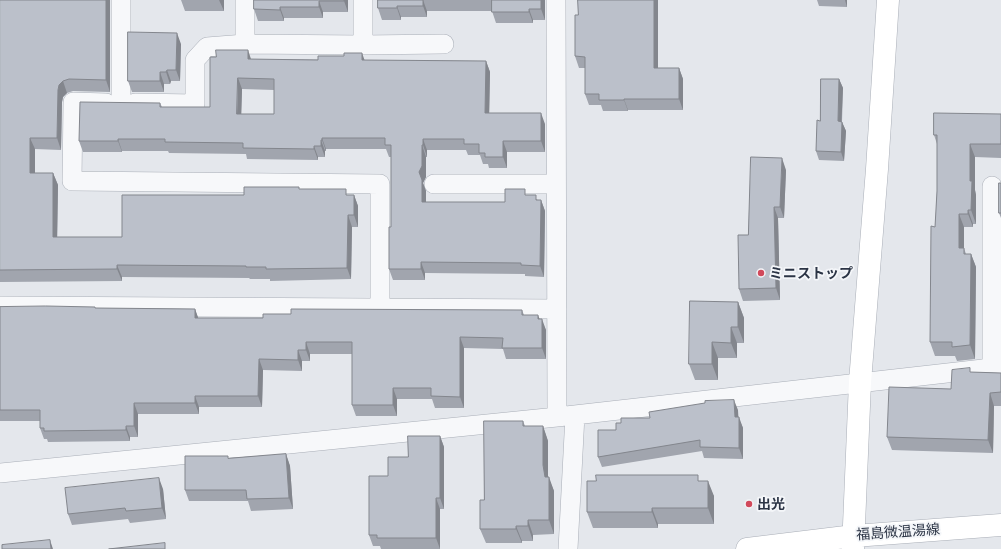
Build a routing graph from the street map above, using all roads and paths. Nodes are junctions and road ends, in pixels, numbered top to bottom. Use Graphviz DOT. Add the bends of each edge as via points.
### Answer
graph roads {
  1 [pos="121,0"];
  2 [pos="245,0"];
  3 [pos="363,0"];
  4 [pos="556,0"];
  5 [pos="888,0"];
  6 [pos="245,44"];
  7 [pos="444,44"];
  8 [pos="363,45"];
  9 [pos="121,103"];
  10 [pos="434,184"];
  11 [pos="556,184"];
  12 [pos="992,186"];
  13 [pos="997,251"];
  14 [pos="0,306"];
  15 [pos="380,308"];
  16 [pos="557,309"];
  17 [pos="996,367"];
  18 [pos="860,382"];
  19 [pos="566,416"];
  20 [pos="0,473"];
  21 [pos="1001,525"];
  22 [pos="853,542"];
  23 [pos="568,549"];
  24 [pos="747,549"];
  1 -- 9 [label="street"];
  2 -- 6 [label="street"];
  3 -- 8 [label="street"];
  4 -- 11 [label="street"];
  5 -- 18 [label="street"];
  6 -- 8 [label="street"];
  6 -- 9 [label="street" via="207,47 195,60 195,104"];
  7 -- 8 [label="street"];
  9 -- 15 [label="street" via="73,102 72,182 380,184"];
  10 -- 11 [label="street"];
  11 -- 16 [label="street"];
  12 -- 13 [label="street"];
  13 -- 17 [label="street"];
  14 -- 15 [label="street"];
  15 -- 16 [label="street"];
  16 -- 19 [label="street"];
  17 -- 18 [label="street"];
  18 -- 19 [label="street"];
  18 -- 22 [label="street"];
  19 -- 20 [label="street"];
  19 -- 23 [label="street"];
  21 -- 22 [label="street, 福島微温湯線"];
  22 -- 24 [label="street, 福島微温湯線"];
}
